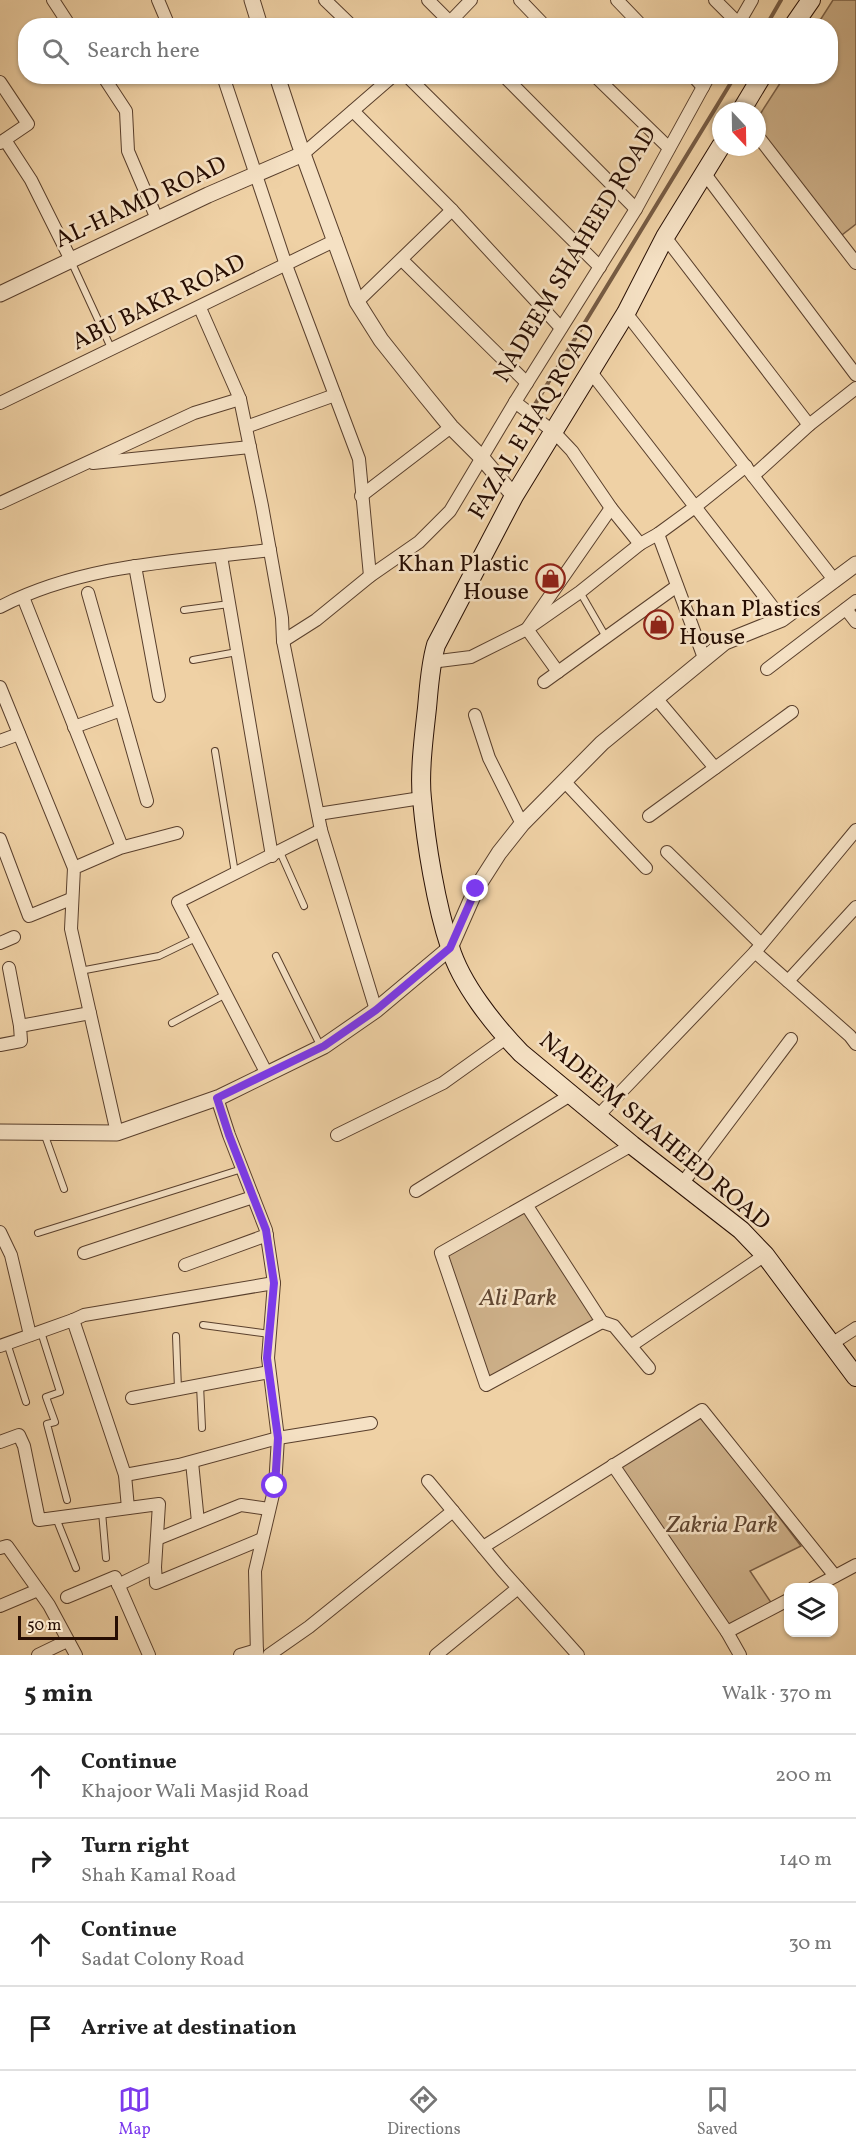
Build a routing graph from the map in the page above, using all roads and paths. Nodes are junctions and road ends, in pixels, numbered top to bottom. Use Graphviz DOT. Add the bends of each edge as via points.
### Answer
graph roads {
  1 [pos="53,0"];
  2 [pos="158,0"];
  3 [pos="252,0"];
  4 [pos="325,0"];
  5 [pos="428,0"];
  6 [pos="471,0"];
  7 [pos="520,0"];
  8 [pos="617,0"];
  9 [pos="716,0"];
  10 [pos="752,0"];
  11 [pos="811,0"];
  12 [pos="65,18"];
  13 [pos="166,18"];
  14 [pos="258,18"];
  15 [pos="344,18"];
  16 [pos="444,18"];
  17 [pos="455,18"];
  18 [pos="537,18"];
  19 [pos="634,18"];
  20 [pos="732,18"];
  21 [pos="741,18"];
  22 [pos="799,18"];
  23 [pos="0,82"];
  24 [pos="108,84"];
  25 [pos="226,84"];
  26 [pos="280,84"];
  27 [pos="384,84"];
  28 [pos="415,84"];
  29 [pos="512,84"];
  30 [pos="604,84"];
  31 [pos="705,84"];
  32 [pos="757,84"];
  33 [pos="746,102"];
  34 [pos="353,111"];
  35 [pos="2,141"];
  36 [pos="766,147"];
  37 [pos="669,148"];
  38 [pos="303,154"];
  39 [pos="715,156"];
  40 [pos="255,174"];
  41 [pos="705,174"];
  42 [pos="636,209"];
  43 [pos="452,210"];
  44 [pos="157,219"];
  45 [pos="665,237"];
  46 [pos="336,240"];
  47 [pos="71,260"];
  48 [pos="402,260"];
  49 [pos="856,263"];
  50 [pos="286,265"];
  51 [pos="600,267"];
  52 [pos="0,294"];
  53 [pos="357,302"];
  54 [pos="200,308"];
  55 [pos="626,313"];
  56 [pos="561,328"];
  57 [pos="112,350"];
  58 [pos="590,371"];
  59 [pos="856,375"];
  60 [pos="527,382"];
  61 [pos="856,388"];
  62 [pos="335,395"];
  63 [pos="240,399"];
  64 [pos="515,402"];
  65 [pos="0,404"];
  66 [pos="809,425"];
  67 [pos="246,427"];
  68 [pos="451,428"];
  69 [pos="555,433"];
  70 [pos="250,447"];
  71 [pos="482,458"];
  72 [pos="83,464"];
  73 [pos="749,471"];
  74 [pos="362,496"];
  75 [pos="514,496"];
  76 [pos="0,503"];
  77 [pos="695,507"];
  78 [pos="611,508"];
  79 [pos="658,534"];
  80 [pos="640,544"];
  81 [pos="270,550"];
  82 [pos="221,556"];
  83 [pos="856,564"];
  84 [pos="135,566"];
  85 [pos="370,576"];
  86 [pos="835,581"];
  87 [pos="677,586"];
  88 [pos="580,592"];
  89 [pos="88,593"];
  90 [pos="23,597"];
  91 [pos="229,604"];
  92 [pos="851,605"];
  93 [pos="0,607"];
  94 [pos="184,610"];
  95 [pos="782,619"];
  96 [pos="856,622"];
  97 [pos="527,629"];
  98 [pos="606,638"];
  99 [pos="283,642"];
  100 [pos="237,652"];
  101 [pos="704,658"];
  102 [pos="193,660"];
  103 [pos="431,662"];
  104 [pos="767,669"];
  105 [pos="558,672"];
  106 [pos="544,682"];
  107 [pos="0,687"];
  108 [pos="159,696"];
  109 [pos="656,698"];
  110 [pos="121,710"];
  111 [pos="792,712"];
  112 [pos="475,716"];
  113 [pos="74,727"];
  114 [pos="19,734"];
  115 [pos="0,741"];
  116 [pos="216,751"];
  117 [pos="715,768"];
  118 [pos="564,781"];
  119 [pos="421,798"];
  120 [pos="147,801"];
  121 [pos="318,814"];
  122 [pos="650,816"];
  123 [pos="522,824"];
  124 [pos="321,830"];
  125 [pos="856,830"];
  126 [pos="177,833"];
  127 [pos="0,839"];
  128 [pos="122,847"];
  129 [pos="667,852"];
  130 [pos="276,854"];
  131 [pos="74,868"];
  132 [pos="646,868"];
  133 [pos="235,874"];
  134 [pos="71,899"];
  135 [pos="304,906"];
  136 [pos="856,907"];
  137 [pos="14,937"];
  138 [pos="197,938"];
  139 [pos="0,943"];
  140 [pos="450,948"];
  141 [pos="758,948"];
  142 [pos="276,956"];
  143 [pos="9,968"];
  144 [pos="80,971"];
  145 [pos="788,981"];
  146 [pos="226,994"];
  147 [pos="376,1010"];
  148 [pos="90,1013"];
  149 [pos="172,1023"];
  150 [pos="20,1026"];
  151 [pos="506,1038"];
  152 [pos="791,1039"];
  153 [pos="856,1044"];
  154 [pos="0,1045"];
  155 [pos="321,1047"];
  156 [pos="267,1074"];
  157 [pos="572,1094"];
  158 [pos="217,1098"];
  159 [pos="598,1116"];
  160 [pos="0,1132"];
  161 [pos="44,1132"];
  162 [pos="117,1133"];
  163 [pos="337,1135"];
  164 [pos="632,1145"];
  165 [pos="242,1169"];
  166 [pos="682,1185"];
  167 [pos="64,1189"];
  168 [pos="416,1191"];
  169 [pos="253,1197"];
  170 [pos="526,1206"];
  171 [pos="0,1232"];
  172 [pos="38,1233"];
  173 [pos="267,1235"];
  174 [pos="84,1252"];
  175 [pos="765,1255"];
  176 [pos="185,1265"];
  177 [pos="274,1283"];
  178 [pos="73,1320"];
  179 [pos="602,1322"];
  180 [pos="202,1325"];
  181 [pos="856,1328"];
  182 [pos="35,1333"];
  183 [pos="270,1334"];
  184 [pos="176,1336"];
  185 [pos="4,1345"];
  186 [pos="632,1345"];
  187 [pos="830,1345"];
  188 [pos="649,1368"];
  189 [pos="270,1372"];
  190 [pos="856,1377"];
  191 [pos="200,1385"];
  192 [pos="178,1389"];
  193 [pos="132,1398"];
  194 [pos="26,1402"];
  195 [pos="371,1423"];
  196 [pos="202,1428"];
  197 [pos="278,1438"];
  198 [pos="0,1442"];
  199 [pos="192,1462"];
  200 [pos="614,1465"];
  201 [pos="125,1475"];
  202 [pos="428,1481"];
  203 [pos="67,1500"];
  204 [pos="128,1508"];
  205 [pos="269,1509"];
  206 [pos="453,1511"];
  207 [pos="102,1512"];
  208 [pos="56,1518"];
  209 [pos="198,1522"];
  210 [pos="157,1539"];
  211 [pos="262,1539"];
  212 [pos="483,1547"];
  213 [pos="0,1548"];
  214 [pos="106,1558"];
  215 [pos="856,1565"];
  216 [pos="155,1567"];
  217 [pos="76,1569"];
  218 [pos="836,1576"];
  219 [pos="821,1583"];
  220 [pos="118,1585"];
  221 [pos="518,1588"];
  222 [pos="38,1590"];
  223 [pos="67,1597"];
  224 [pos="784,1603"];
  225 [pos="0,1606"];
  226 [pos="727,1632"];
  227 [pos="67,1641"];
  228 [pos="257,1653"];
  229 [pos="38,1655"];
  230 [pos="76,1655"];
  231 [pos="149,1655"];
  232 [pos="240,1655"];
  233 [pos="269,1655"];
  234 [pos="436,1655"];
  235 [pos="578,1655"];
  236 [pos="740,1655"];
  1 -- 12 [label="street"];
  2 -- 13 [label="street"];
  3 -- 14 [label="street"];
  4 -- 15 [label="street"];
  5 -- 16 [label="street"];
  6 -- 17 [label="street"];
  7 -- 18 [label="street"];
  8 -- 19 [label="street"];
  9 -- 20 [label="street"];
  10 -- 21 [label="street"];
  11 -- 22 [label="main road"];
  23 -- 35 [label="street" via="28,124"];
  24 -- 44 [label="street" via="126,111 128,151"];
  25 -- 40 [label="street"];
  26 -- 38 [label="street"];
  27 -- 34 [label="street"];
  28 -- 51 [label="street"];
  29 -- 42 [label="street"];
  30 -- 37 [label="street"];
  31 -- 37 [label="street, NADEEM SHAHEED ROAD"];
  32 -- 33 [label="main road"];
  34 -- 38 [label="street"];
  34 -- 43 [label="street"];
  35 -- 47 [label="street" via="31,180"];
  36 -- 49 [label="street"];
  37 -- 42 [label="street, NADEEM SHAHEED ROAD"];
  38 -- 40 [label="street, AL-HAMD ROAD"];
  38 -- 46 [label="street"];
  39 -- 41 [label="main road, FAZAL E HAQ ROAD"];
  40 -- 44 [label="street, AL-HAMD ROAD"];
  40 -- 50 [label="street"];
  41 -- 45 [label="main road, FAZAL E HAQ ROAD"];
  41 -- 59 [label="street"];
  42 -- 51 [label="street, NADEEM SHAHEED ROAD"];
  43 -- 48 [label="street"];
  43 -- 56 [label="street"];
  44 -- 47 [label="street, AL-HAMD ROAD"];
  45 -- 55 [label="main road, FAZAL E HAQ ROAD"];
  45 -- 66 [label="street"];
  46 -- 50 [label="street, ABU BAKR ROAD"];
  46 -- 53 [label="street"];
  47 -- 52 [label="street, AL-HAMD ROAD"];
  47 -- 57 [label="lane"];
  48 -- 53 [label="street"];
  48 -- 60 [label="street"];
  50 -- 54 [label="street, ABU BAKR ROAD"];
  50 -- 62 [label="street"];
  51 -- 56 [label="street, NADEEM SHAHEED ROAD"];
  53 -- 68 [label="street" via="381,340"];
  54 -- 57 [label="street, ABU BAKR ROAD"];
  54 -- 63 [label="street"];
  55 -- 58 [label="main road, FAZAL E HAQ ROAD"];
  55 -- 73 [label="street"];
  56 -- 60 [label="street, NADEEM SHAHEED ROAD"];
  57 -- 65 [label="street, ABU BAKR ROAD"];
  58 -- 69 [label="main road, FAZAL E HAQ ROAD"];
  58 -- 77 [label="street"];
  60 -- 64 [label="street, NADEEM SHAHEED ROAD"];
  61 -- 66 [label="street"];
  62 -- 67 [label="street"];
  62 -- 74 [label="street" via="359,459"];
  63 -- 67 [label="street"];
  63 -- 72 [label="street" via="194,413"];
  64 -- 69 [label="street"];
  64 -- 71 [label="street, NADEEM SHAHEED ROAD"];
  66 -- 73 [label="street"];
  67 -- 70 [label="street"];
  68 -- 71 [label="street"];
  68 -- 74 [label="street"];
  69 -- 75 [label="main road, FAZAL E HAQ ROAD"];
  69 -- 78 [label="street"];
  70 -- 72 [label="street"];
  70 -- 81 [label="street"];
  71 -- 75 [label="street"];
  71 -- 85 [label="street, NADEEM SHAHEED ROAD" via="450,511 419,542"];
  72 -- 76 [label="street"];
  73 -- 77 [label="street"];
  73 -- 86 [label="street"];
  74 -- 85 [label="street"];
  75 -- 103 [label="main road, FAZAL E HAQ ROAD" via="436,645"];
  77 -- 79 [label="street"];
  77 -- 95 [label="street"];
  78 -- 80 [label="street"];
  78 -- 97 [label="street"];
  79 -- 80 [label="street"];
  79 -- 87 [label="street"];
  80 -- 88 [label="street"];
  81 -- 82 [label="street"];
  81 -- 99 [label="street"];
  82 -- 84 [label="street"];
  82 -- 91 [label="street"];
  83 -- 86 [label="street"];
  84 -- 90 [label="street" via="94,573"];
  84 -- 108 [label="street"];
  85 -- 99 [label="street, NADEEM SHAHEED ROAD"];
  86 -- 95 [label="street"];
  87 -- 98 [label="street"];
  87 -- 101 [label="street"];
  88 -- 97 [label="street"];
  88 -- 98 [label="lane"];
  89 -- 110 [label="street"];
  90 -- 93 [label="street"];
  90 -- 113 [label="street"];
  91 -- 94 [label="lane"];
  91 -- 100 [label="street"];
  92 -- 96 [label="street"];
  92 -- 104 [label="street"];
  95 -- 101 [label="street" via="725,642"];
  97 -- 103 [label="street" via="471,657"];
  97 -- 105 [label="street"];
  98 -- 105 [label="street"];
  99 -- 121 [label="street"];
  100 -- 102 [label="lane"];
  100 -- 130 [label="street"];
  101 -- 109 [label="street"];
  103 -- 119 [label="main road, FAZAL E HAQ ROAD"];
  105 -- 106 [label="street"];
  107 -- 114 [label="street"];
  109 -- 117 [label="street"];
  109 -- 118 [label="street"];
  110 -- 113 [label="street"];
  110 -- 120 [label="street"];
  111 -- 117 [label="street"];
  112 -- 123 [label="street" via="489,758"];
  113 -- 128 [label="street"];
  114 -- 115 [label="street"];
  114 -- 131 [label="street"];
  116 -- 133 [label="lane"];
  117 -- 122 [label="street"];
  118 -- 123 [label="street"];
  118 -- 132 [label="street"];
  119 -- 121 [label="street"];
  119 -- 140 [label="main road, FAZAL E HAQ ROAD" via="433,876"];
  121 -- 124 [label="street"];
  123 -- 140 [label="street" via="476,889"];
  124 -- 130 [label="street"];
  124 -- 147 [label="street"];
  125 -- 141 [label="street"];
  126 -- 128 [label="street"];
  127 -- 134 [label="street" via="29,916"];
  128 -- 131 [label="street"];
  129 -- 141 [label="street"];
  130 -- 133 [label="street"];
  130 -- 135 [label="lane"];
  131 -- 134 [label="street"];
  133 -- 138 [label="street" via="178,902"];
  134 -- 144 [label="street" via="71,929"];
  136 -- 145 [label="street"];
  137 -- 139 [label="street"];
  138 -- 144 [label="lane" via="159,956"];
  138 -- 146 [label="street"];
  140 -- 147 [label="street"];
  140 -- 151 [label="main road, NADEEM SHAHEED ROAD" via="473,992"];
  141 -- 145 [label="street"];
  141 -- 159 [label="street"];
  142 -- 155 [label="lane"];
  143 -- 150 [label="street"];
  144 -- 148 [label="street"];
  145 -- 153 [label="street"];
  146 -- 149 [label="lane"];
  146 -- 156 [label="street"];
  147 -- 155 [label="street"];
  148 -- 150 [label="street"];
  148 -- 162 [label="street"];
  150 -- 154 [label="street" via="21,1041"];
  151 -- 157 [label="main road, NADEEM SHAHEED ROAD"];
  151 -- 163 [label="street" via="443,1083"];
  152 -- 166 [label="street"];
  155 -- 156 [label="street"];
  156 -- 158 [label="street"];
  157 -- 159 [label="main road, NADEEM SHAHEED ROAD"];
  157 -- 168 [label="street"];
  158 -- 162 [label="street"];
  158 -- 165 [label="street"];
  159 -- 164 [label="main road, NADEEM SHAHEED ROAD"];
  160 -- 161 [label="street"];
  161 -- 162 [label="street"];
  161 -- 167 [label="lane"];
  164 -- 166 [label="main road, NADEEM SHAHEED ROAD"];
  164 -- 170 [label="street"];
  165 -- 169 [label="street"];
  165 -- 172 [label="lane"];
  166 -- 175 [label="main road, NADEEM SHAHEED ROAD" via="741,1230"];
  169 -- 173 [label="street"];
  169 -- 174 [label="street"];
  170 -- 179 [label="street"];
  170 -- 179 [label="street" via="441,1253 486,1385"];
  171 -- 182 [label="street"];
  173 -- 176 [label="street"];
  173 -- 177 [label="street"];
  175 -- 186 [label="street"];
  175 -- 187 [label="main road, NADEEM SHAHEED ROAD"];
  177 -- 178 [label="street"];
  177 -- 183 [label="street"];
  178 -- 182 [label="street"];
  178 -- 201 [label="street"];
  179 -- 186 [label="street" via="614,1326"];
  180 -- 183 [label="lane"];
  181 -- 187 [label="street"];
  182 -- 185 [label="street"];
  182 -- 203 [label="lane" via="60,1392 46,1397 55,1422 47,1424"];
  183 -- 189 [label="street"];
  184 -- 192 [label="lane"];
  185 -- 194 [label="lane"];
  186 -- 188 [label="street"];
  187 -- 190 [label="main road, NADEEM SHAHEED ROAD"];
  189 -- 191 [label="street"];
  189 -- 197 [label="street"];
  191 -- 192 [label="street"];
  191 -- 196 [label="lane"];
  192 -- 193 [label="street"];
  195 -- 197 [label="street"];
  197 -- 199 [label="street"];
  197 -- 205 [label="street" via="275,1486"];
  198 -- 208 [label="street" via="20,1435 39,1520"];
  199 -- 201 [label="street"];
  199 -- 209 [label="street"];
  200 -- 212 [label="street"];
  200 -- 218 [label="street" via="702,1410"];
  200 -- 226 [label="street"];
  201 -- 204 [label="street"];
  202 -- 206 [label="street"];
  204 -- 207 [label="street"];
  204 -- 210 [label="street" via="159,1504"];
  205 -- 209 [label="street" via="241,1505"];
  205 -- 211 [label="street"];
  206 -- 212 [label="street"];
  206 -- 233 [label="street"];
  207 -- 208 [label="street"];
  207 -- 214 [label="lane"];
  208 -- 217 [label="lane"];
  209 -- 210 [label="street"];
  210 -- 216 [label="street"];
  211 -- 216 [label="street" via="156,1583"];
  211 -- 228 [label="street" via="255,1571"];
  212 -- 221 [label="street"];
  213 -- 222 [label="street" via="7,1546"];
  215 -- 218 [label="street"];
  216 -- 220 [label="street"];
  218 -- 219 [label="street"];
  220 -- 223 [label="street" via="115,1576"];
  220 -- 231 [label="street"];
  221 -- 234 [label="street"];
  221 -- 235 [label="street"];
  222 -- 225 [label="street"];
  222 -- 227 [label="street"];
  224 -- 226 [label="street"];
  226 -- 236 [label="street"];
  227 -- 229 [label="street"];
  227 -- 230 [label="street"];
  228 -- 232 [label="street"];
}
